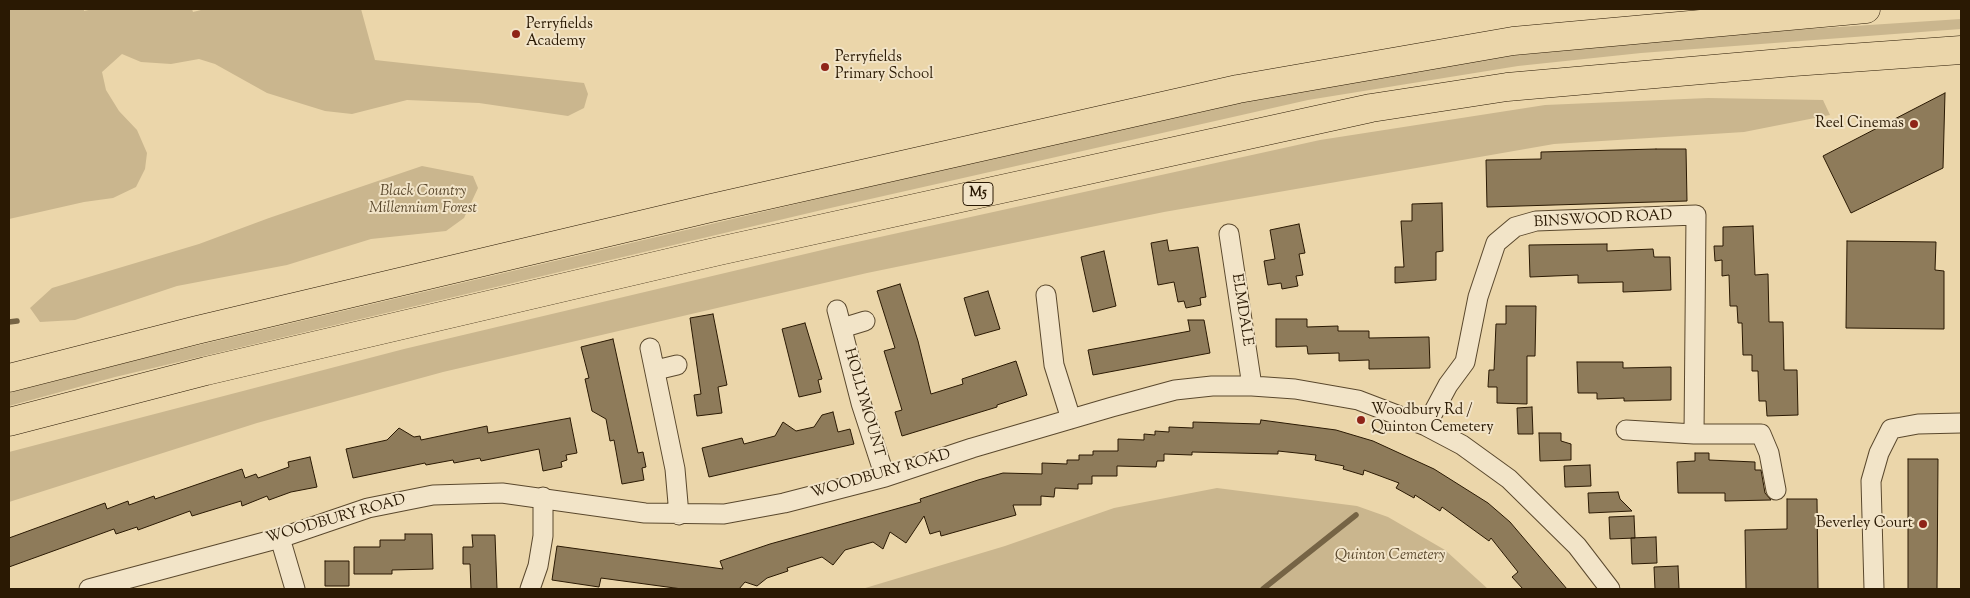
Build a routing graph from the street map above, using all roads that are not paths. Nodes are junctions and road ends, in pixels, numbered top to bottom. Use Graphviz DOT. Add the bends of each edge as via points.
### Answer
graph roads {
  1 [pos="1866,9"];
  2 [pos="1961,50"];
  3 [pos="1229,234"];
  4 [pos="1046,295"];
  5 [pos="865,321"];
  6 [pos="650,348"];
  7 [pos="677,365"];
  8 [pos="656,370"];
  9 [pos="9,378"];
  10 [pos="1252,386"];
  11 [pos="1071,419"];
  12 [pos="9,422"];
  13 [pos="1961,423"];
  14 [pos="1426,426"];
  15 [pos="1626,430"];
  16 [pos="1694,434"];
  17 [pos="885,477"];
  18 [pos="1776,490"];
  19 [pos="543,497"];
  20 [pos="679,515"];
  21 [pos="280,538"];
  22 [pos="89,589"];
  23 [pos="295,589"];
  24 [pos="530,589"];
  25 [pos="1610,589"];
  26 [pos="1874,589"];
  1 -- 9 [label="highway" via="1513,41 1238,88 701,210"];
  2 -- 12 [label="highway, M5" via="1507,88 1371,108 710,253 206,371"];
  3 -- 10 [label="street, ELMDALE"];
  4 -- 11 [label="street" via="1054,365"];
  5 -- 17 [label="street, HOLLYMOUNT" via="839,319"];
  6 -- 8 [label="street"];
  7 -- 8 [label="street"];
  8 -- 20 [label="street" via="675,469"];
  10 -- 11 [label="street, WOODBURY ROAD" via="1175,390"];
  10 -- 14 [label="street, WOODBURY ROAD" via="1295,389 1358,400"];
  11 -- 17 [label="street, WOODBURY ROAD"];
  13 -- 26 [label="street" via="1918,424 1891,429 1879,453 1872,481"];
  14 -- 16 [label="street, BINSWOOD ROAD" via="1465,362 1478,297 1496,243 1515,227 1536,221 1696,215"];
  14 -- 25 [label="street, WOODBURY ROAD" via="1462,445 1509,479 1576,546"];
  15 -- 16 [label="street"];
  16 -- 18 [label="street" via="1760,434 1769,453"];
  17 -- 20 [label="street, WOODBURY ROAD" via="733,513"];
  19 -- 20 [label="street, WOODBURY ROAD"];
  19 -- 21 [label="street, WOODBURY ROAD" via="502,493 408,499 368,508"];
  19 -- 24 [label="street" via="543,536"];
  21 -- 22 [label="street, WOODBURY ROAD"];
  21 -- 23 [label="street"];
}
